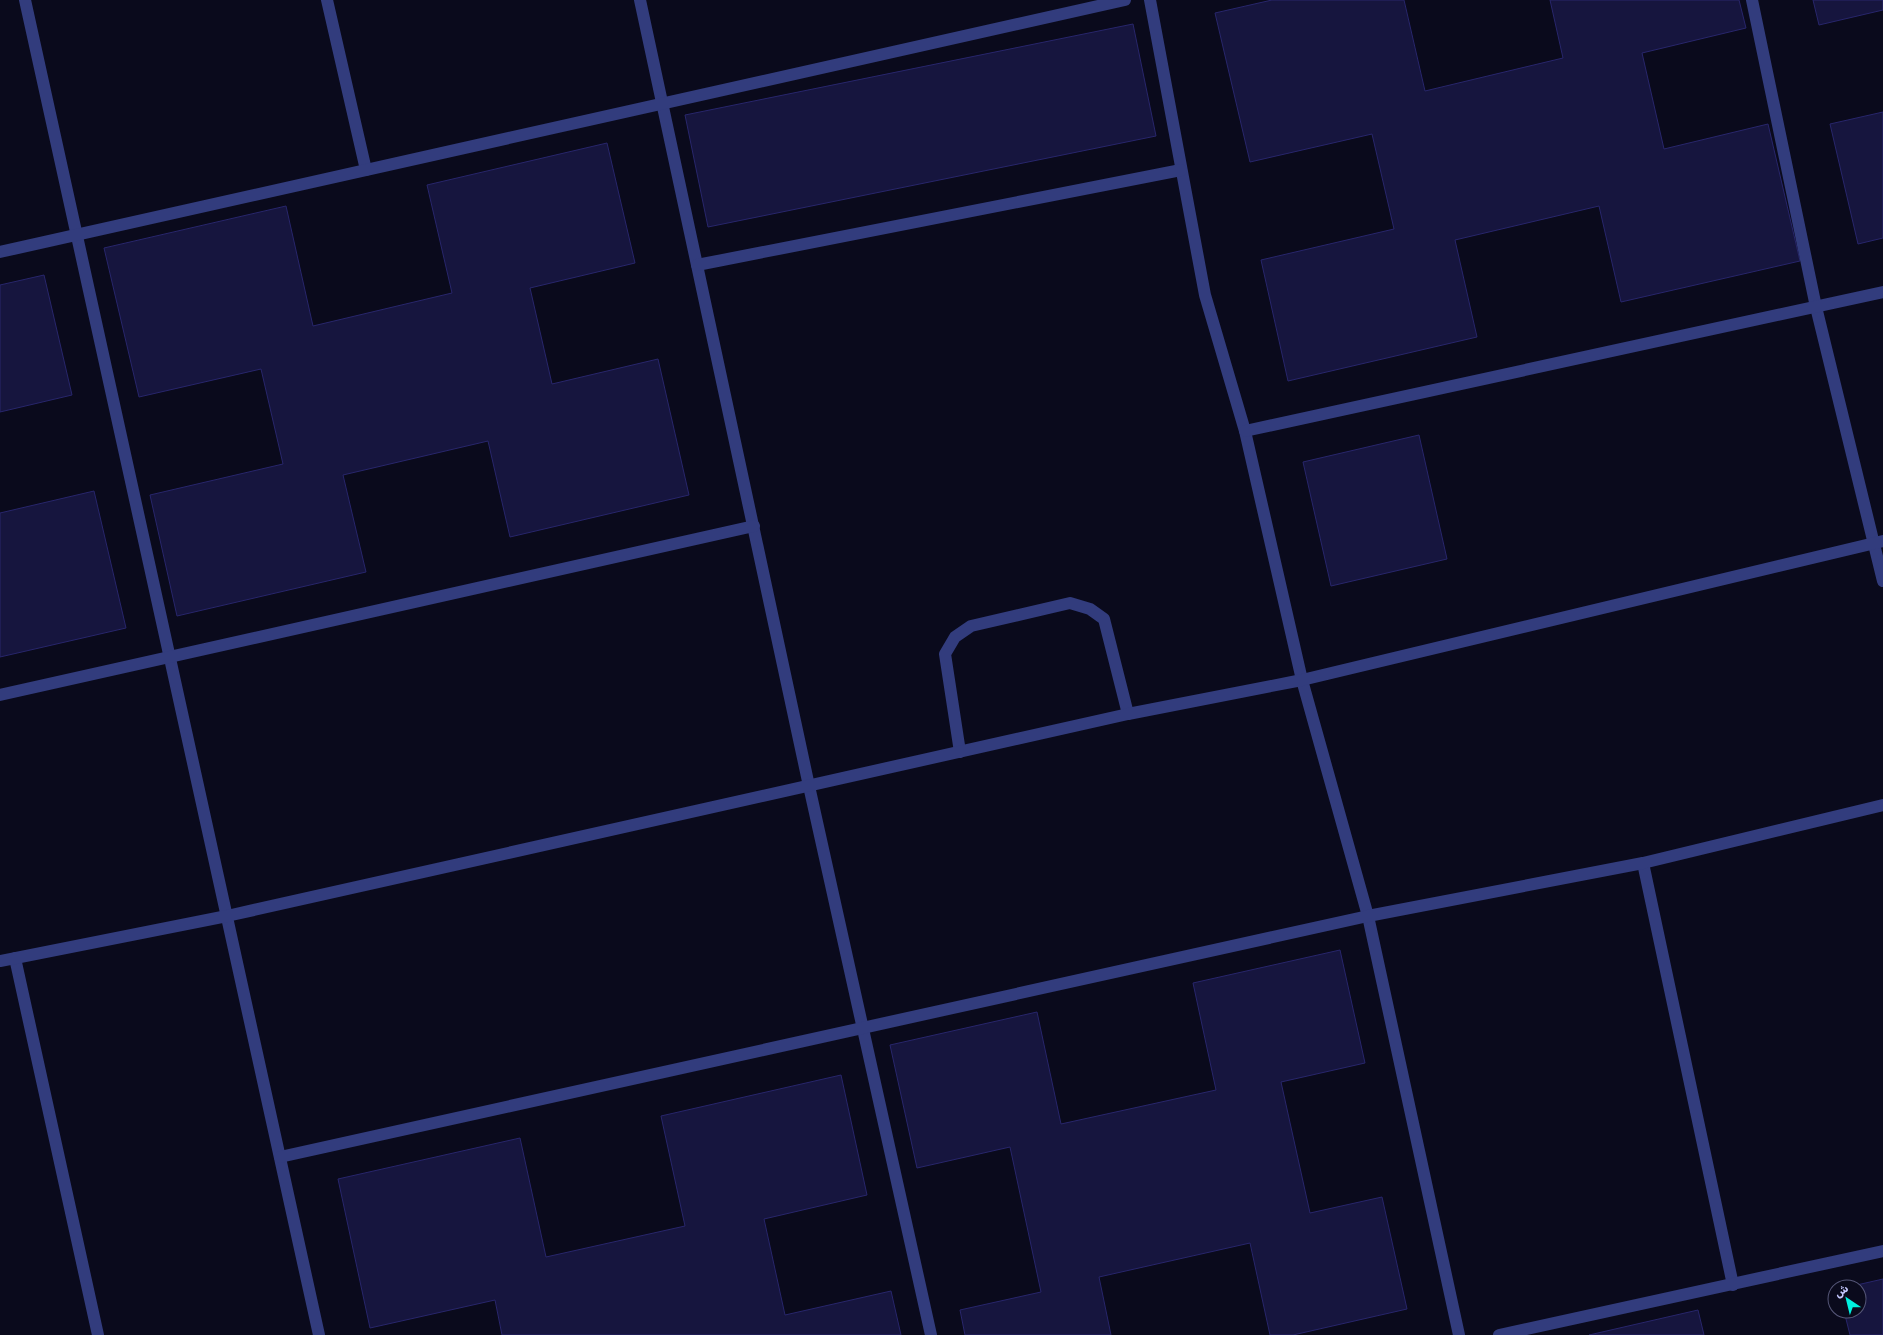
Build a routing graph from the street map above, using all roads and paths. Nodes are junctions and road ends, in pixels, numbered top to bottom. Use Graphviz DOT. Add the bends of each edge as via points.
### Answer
graph roads {
  1 [pos="25,0"];
  2 [pos="327,0"];
  3 [pos="640,0"];
  4 [pos="1125,0"];
  5 [pos="1150,0"];
  6 [pos="1752,0"];
  7 [pos="662,104"];
  8 [pos="366,170"];
  9 [pos="1181,170"];
  10 [pos="76,235"];
  11 [pos="0,252"];
  12 [pos="697,265"];
  13 [pos="1883,292"];
  14 [pos="1816,307"];
  15 [pos="1245,431"];
  16 [pos="754,526"];
  17 [pos="1879,542"];
  18 [pos="1883,581"];
  19 [pos="169,657"];
  20 [pos="1302,680"];
  21 [pos="0,695"];
  22 [pos="1128,714"];
  23 [pos="960,752"];
  24 [pos="809,786"];
  25 [pos="1883,805"];
  26 [pos="1643,863"];
  27 [pos="227,916"];
  28 [pos="1368,916"];
  29 [pos="15,958"];
  30 [pos="0,961"];
  31 [pos="864,1028"];
  32 [pos="280,1157"];
  33 [pos="1883,1251"];
  34 [pos="1733,1285"];
  35 [pos="98,1335"];
  36 [pos="319,1335"];
  37 [pos="931,1335"];
  38 [pos="1459,1335"];
  39 [pos="1499,1335"];
  1 -- 10 [label="street"];
  2 -- 8 [label="street"];
  3 -- 7 [label="street"];
  4 -- 7 [label="street"];
  5 -- 9 [label="street"];
  6 -- 14 [label="street"];
  7 -- 8 [label="street"];
  7 -- 12 [label="street"];
  8 -- 10 [label="street"];
  9 -- 12 [label="street"];
  9 -- 15 [label="street" via="1205,295"];
  10 -- 11 [label="street"];
  10 -- 19 [label="street"];
  12 -- 16 [label="street"];
  13 -- 14 [label="street"];
  14 -- 15 [label="street"];
  14 -- 17 [label="street"];
  15 -- 20 [label="street"];
  16 -- 19 [label="street"];
  16 -- 24 [label="street"];
  17 -- 18 [label="street"];
  17 -- 20 [label="street"];
  19 -- 21 [label="street"];
  19 -- 27 [label="street"];
  20 -- 22 [label="street"];
  20 -- 28 [label="street"];
  22 -- 23 [label="street"];
  22 -- 23 [label="street" via="1104,619 1090,609 1070,603 971,626 955,637 945,654"];
  23 -- 24 [label="street"];
  24 -- 27 [label="street"];
  24 -- 31 [label="street"];
  25 -- 26 [label="street"];
  26 -- 28 [label="street"];
  26 -- 34 [label="street"];
  27 -- 29 [label="street"];
  27 -- 32 [label="street"];
  28 -- 31 [label="street"];
  28 -- 38 [label="street"];
  29 -- 30 [label="street"];
  29 -- 35 [label="street"];
  31 -- 32 [label="street"];
  31 -- 37 [label="street"];
  32 -- 36 [label="street"];
  33 -- 34 [label="street"];
  34 -- 39 [label="street"];
}
